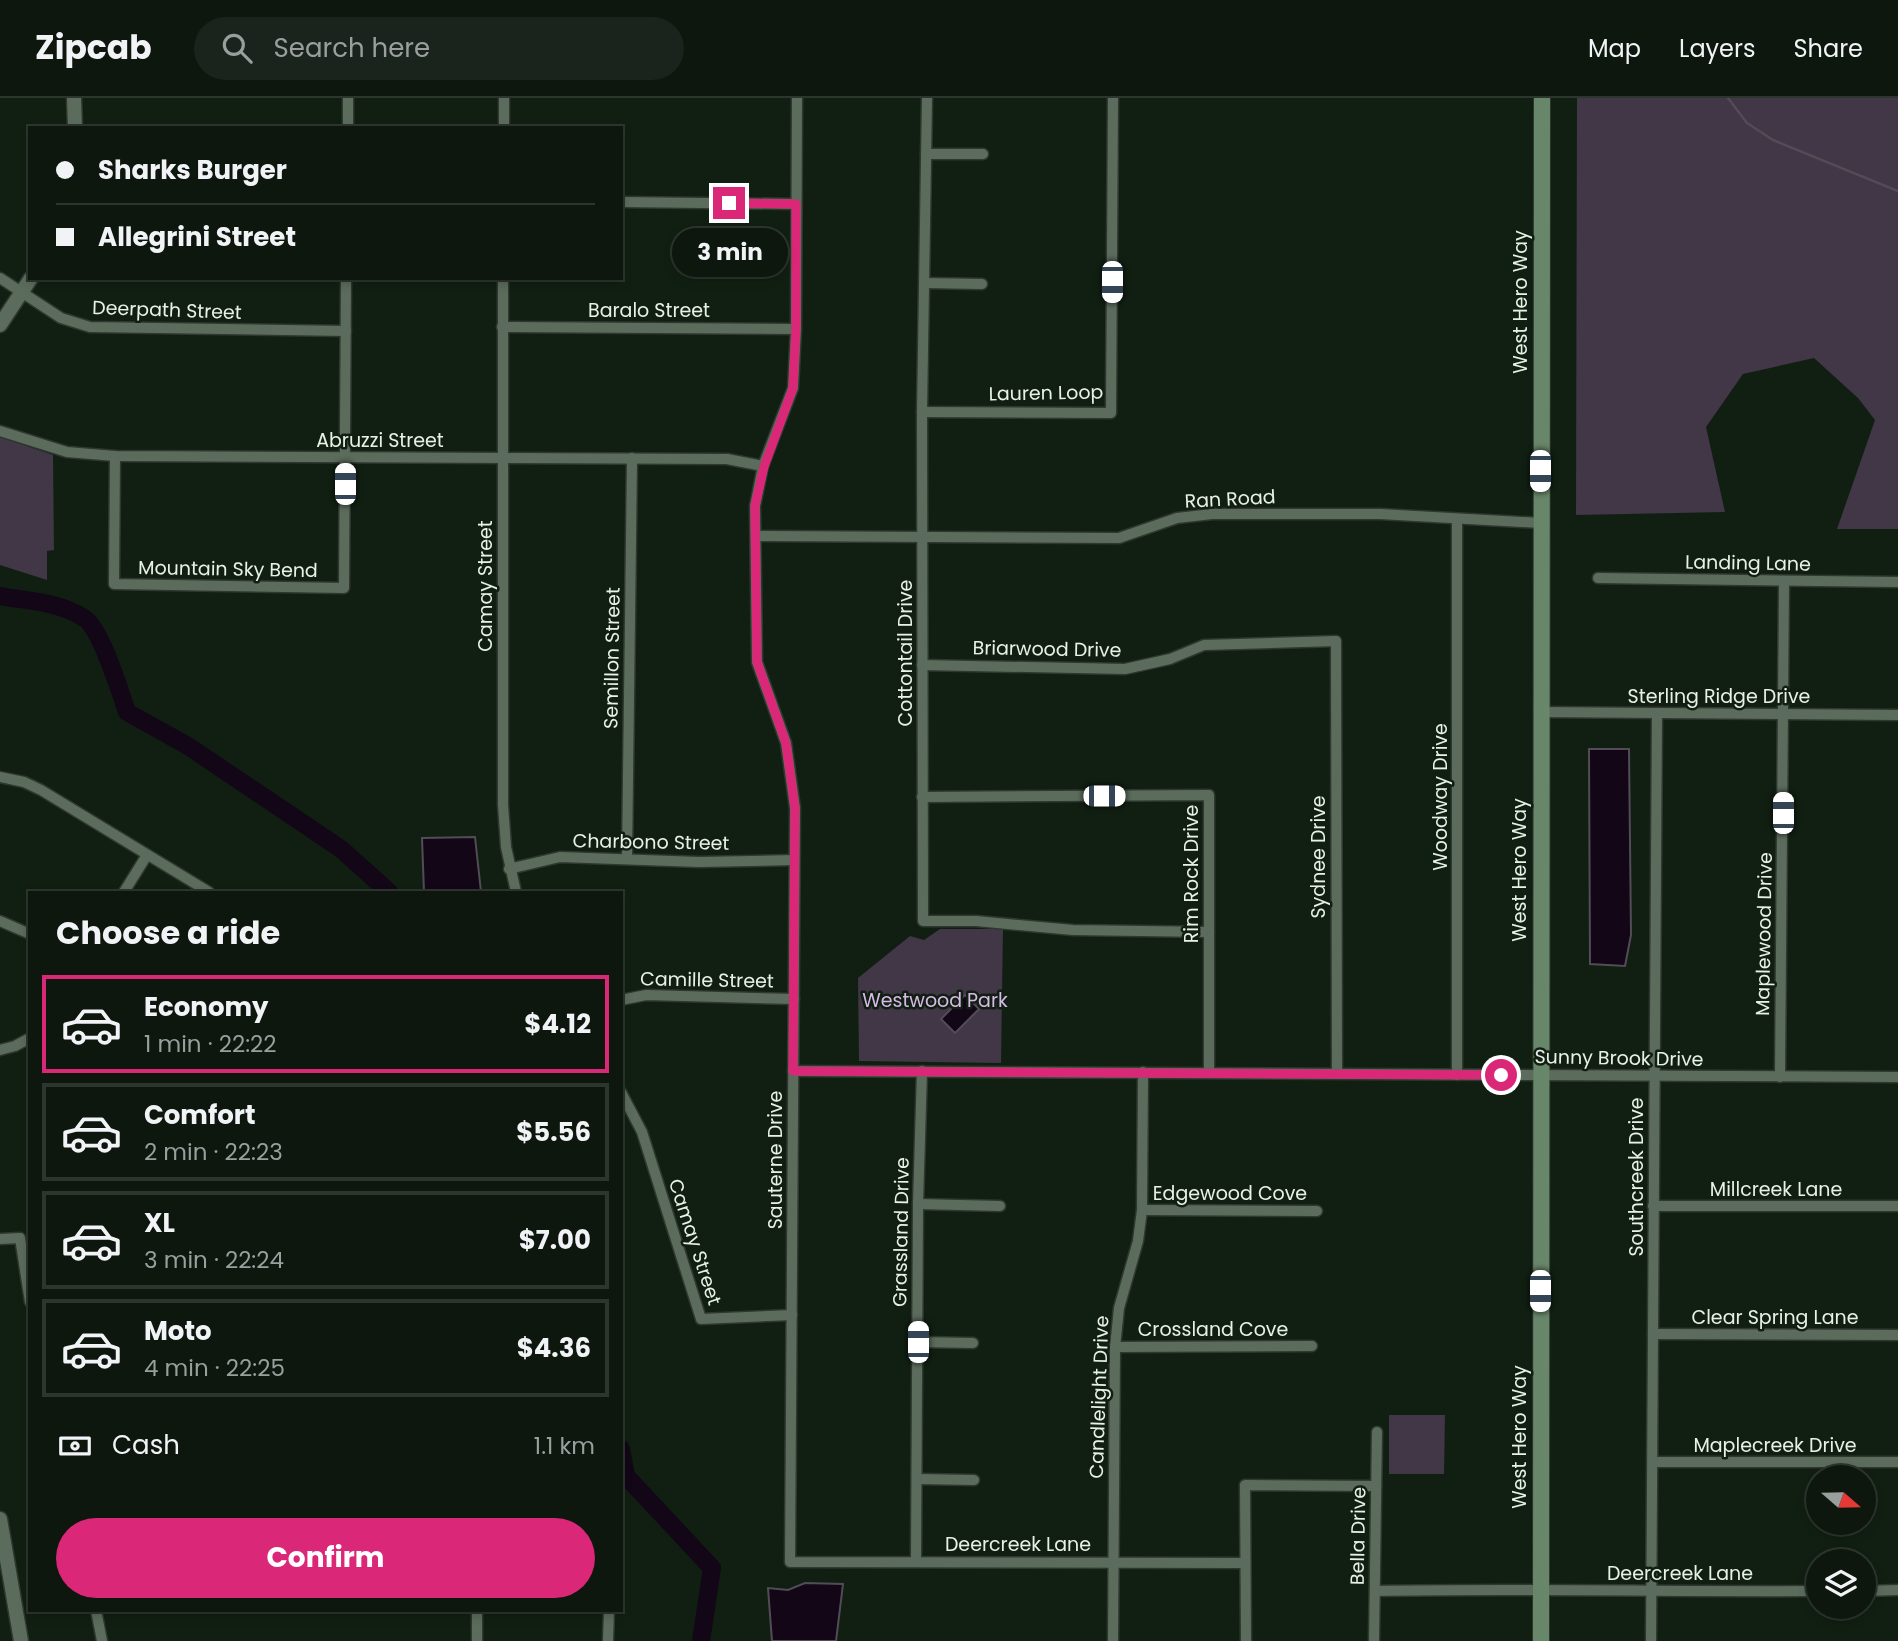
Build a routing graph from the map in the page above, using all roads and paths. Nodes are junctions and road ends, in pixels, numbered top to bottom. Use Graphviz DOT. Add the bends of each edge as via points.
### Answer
graph roads {
  1 [pos="74,98"];
  2 [pos="348,98"];
  3 [pos="504,98"];
  4 [pos="797,98"];
  5 [pos="927,98"];
  6 [pos="1113,98"];
  7 [pos="1542,98"];
  8 [pos="75,126"];
  9 [pos="348,126"];
  10 [pos="504,126"];
  11 [pos="926,154"];
  12 [pos="984,154"];
  13 [pos="623,202"];
  14 [pos="796,204"];
  15 [pos="0,278"];
  16 [pos="30,280"];
  17 [pos="346,280"];
  18 [pos="503,280"];
  19 [pos="925,283"];
  20 [pos="982,284"];
  21 [pos="22,293"];
  22 [pos="0,324"];
  23 [pos="502,327"];
  24 [pos="796,329"];
  25 [pos="346,331"];
  26 [pos="922,412"];
  27 [pos="0,431"];
  28 [pos="115,456"];
  29 [pos="345,458"];
  30 [pos="502,458"];
  31 [pos="632,458"];
  32 [pos="764,467"];
  33 [pos="1457,519"];
  34 [pos="1540,523"];
  35 [pos="756,536"];
  36 [pos="922,537"];
  37 [pos="1598,578"];
  38 [pos="1784,581"];
  39 [pos="1898,582"];
  40 [pos="1336,641"];
  41 [pos="922,665"];
  42 [pos="1539,712"];
  43 [pos="1657,713"];
  44 [pos="1784,713"];
  45 [pos="1898,715"];
  46 [pos="0,777"];
  47 [pos="922,797"];
  48 [pos="147,855"];
  49 [pos="627,858"];
  50 [pos="794,860"];
  51 [pos="509,869"];
  52 [pos="125,891"];
  53 [pos="207,891"];
  54 [pos="516,891"];
  55 [pos="0,921"];
  56 [pos="1209,932"];
  57 [pos="28,933"];
  58 [pos="794,999"];
  59 [pos="623,1000"];
  60 [pos="28,1039"];
  61 [pos="0,1049"];
  62 [pos="793,1071"];
  63 [pos="922,1071"];
  64 [pos="1143,1072"];
  65 [pos="1209,1072"];
  66 [pos="1337,1072"];
  67 [pos="1457,1074"];
  68 [pos="1541,1075"];
  69 [pos="1653,1077"];
  70 [pos="1780,1077"];
  71 [pos="1898,1077"];
  72 [pos="623,1096"];
  73 [pos="918,1204"];
  74 [pos="1000,1206"];
  75 [pos="1653,1206"];
  76 [pos="1898,1206"];
  77 [pos="1142,1210"];
  78 [pos="1317,1211"];
  79 [pos="0,1239"];
  80 [pos="28,1289"];
  81 [pos="792,1315"];
  82 [pos="1653,1334"];
  83 [pos="1898,1335"];
  84 [pos="918,1342"];
  85 [pos="973,1343"];
  86 [pos="1312,1346"];
  87 [pos="1115,1347"];
  88 [pos="1377,1432"];
  89 [pos="1653,1462"];
  90 [pos="1898,1462"];
  91 [pos="918,1479"];
  92 [pos="974,1480"];
  93 [pos="1376,1486"];
  94 [pos="0,1520"];
  95 [pos="916,1561"];
  96 [pos="790,1562"];
  97 [pos="1114,1563"];
  98 [pos="1245,1563"];
  99 [pos="1541,1588"];
  100 [pos="1898,1590"];
  101 [pos="1375,1591"];
  102 [pos="1806,1591"];
  103 [pos="1876,1591"];
  104 [pos="1651,1592"];
  105 [pos="96,1612"];
  106 [pos="477,1612"];
  107 [pos="609,1612"];
  108 [pos="20,1641"];
  109 [pos="102,1641"];
  110 [pos="477,1641"];
  111 [pos="608,1641"];
  112 [pos="1113,1641"];
  113 [pos="1245,1641"];
  114 [pos="1374,1641"];
  115 [pos="1541,1641"];
  116 [pos="1651,1641"];
  1 -- 8 [label="street"];
  2 -- 9 [label="street"];
  3 -- 10 [label="street"];
  4 -- 14 [label="street, Sauterne Drive"];
  5 -- 11 [label="street, Cottontail Drive"];
  6 -- 26 [label="street, Lauren Loop" via="1111,413"];
  7 -- 34 [label="main road, West Hero Way"];
  11 -- 12 [label="street"];
  11 -- 19 [label="street, Cottontail Drive"];
  13 -- 14 [label="street"];
  14 -- 24 [label="street, Sauterne Drive"];
  15 -- 21 [label="street, Deerpath Street"];
  16 -- 21 [label="street"];
  17 -- 25 [label="street"];
  18 -- 23 [label="street, Camay Street"];
  19 -- 20 [label="street"];
  19 -- 26 [label="street, Cottontail Drive"];
  21 -- 22 [label="street"];
  21 -- 25 [label="street, Deerpath Street" via="61,318 90,327"];
  23 -- 24 [label="street, Baralo Street"];
  23 -- 30 [label="street, Camay Street"];
  24 -- 32 [label="street, Sauterne Drive" via="793,388"];
  25 -- 29 [label="street"];
  26 -- 36 [label="street, Cottontail Drive"];
  27 -- 28 [label="street, Abruzzi Street" via="67,452"];
  28 -- 29 [label="street, Abruzzi Street"];
  28 -- 29 [label="street, Mountain Sky Bend" via="114,584 344,588"];
  29 -- 30 [label="street, Abruzzi Street"];
  30 -- 31 [label="street, Abruzzi Street"];
  30 -- 51 [label="street, Camay Street" via="503,805"];
  31 -- 32 [label="street, Abruzzi Street" via="727,459"];
  31 -- 49 [label="street, Semillon Street"];
  32 -- 35 [label="street, Sauterne Drive" via="755,506"];
  33 -- 34 [label="street, Ran Road"];
  33 -- 36 [label="street, Ran Road" via="1212,514 1177,518 1119,538"];
  33 -- 67 [label="street, Woodway Drive"];
  34 -- 42 [label="main road, West Hero Way"];
  35 -- 36 [label="street, Ran Road"];
  35 -- 50 [label="street, Sauterne Drive" via="757,662 786,743 795,808"];
  36 -- 41 [label="street, Cottontail Drive"];
  37 -- 38 [label="street, Landing Lane"];
  38 -- 39 [label="street, Landing Lane"];
  38 -- 44 [label="street, Maplewood Drive"];
  40 -- 41 [label="street, Briarwood Drive" via="1204,645 1170,659 1125,669"];
  40 -- 66 [label="street, Sydnee Drive"];
  41 -- 47 [label="street, Cottontail Drive"];
  42 -- 43 [label="street, Sterling Ridge Drive"];
  42 -- 68 [label="main road, West Hero Way"];
  43 -- 44 [label="street, Sterling Ridge Drive"];
  43 -- 69 [label="street, Southcreek Drive"];
  44 -- 45 [label="street, Sterling Ridge Drive"];
  44 -- 70 [label="street, Maplewood Drive"];
  46 -- 48 [label="street" via="41,790"];
  47 -- 56 [label="street, Cottontail Drive" via="923,921"];
  47 -- 56 [label="street, Rim Rock Drive" via="1209,795"];
  48 -- 52 [label="street"];
  48 -- 53 [label="street"];
  49 -- 50 [label="street, Charbono Street"];
  49 -- 51 [label="street, Charbono Street" via="560,857"];
  50 -- 58 [label="street, Sauterne Drive"];
  51 -- 54 [label="street, Camay Street"];
  55 -- 57 [label="street"];
  56 -- 65 [label="street, Rim Rock Drive"];
  58 -- 59 [label="street, Camille Street" via="646,995"];
  58 -- 62 [label="street, Sauterne Drive"];
  60 -- 61 [label="street"];
  62 -- 63 [label="street, Sunny Brook Drive"];
  62 -- 81 [label="street, Sauterne Drive"];
  63 -- 64 [label="street, Sunny Brook Drive"];
  63 -- 73 [label="street, Grassland Drive"];
  64 -- 65 [label="street, Sunny Brook Drive"];
  64 -- 77 [label="street, Candlelight Drive"];
  65 -- 66 [label="street, Sunny Brook Drive"];
  66 -- 67 [label="street, Sunny Brook Drive"];
  67 -- 68 [label="street, Sunny Brook Drive"];
  68 -- 69 [label="street, Sunny Brook Drive"];
  68 -- 99 [label="main road, West Hero Way"];
  69 -- 70 [label="street, Sunny Brook Drive"];
  69 -- 75 [label="street, Southcreek Drive"];
  70 -- 71 [label="street, Sunny Brook Drive"];
  72 -- 81 [label="street, Camay Street" via="642,1132 701,1319"];
  73 -- 74 [label="street"];
  73 -- 84 [label="street, Grassland Drive"];
  75 -- 76 [label="street, Millcreek Lane"];
  75 -- 82 [label="street, Southcreek Drive"];
  77 -- 78 [label="street, Edgewood Cove"];
  77 -- 87 [label="street, Candlelight Drive" via="1119,1308"];
  79 -- 80 [label="street" via="20,1238"];
  81 -- 96 [label="street, Sauterne Drive"];
  82 -- 83 [label="street, Clear Spring Lane"];
  82 -- 89 [label="street, Southcreek Drive"];
  84 -- 85 [label="street"];
  84 -- 91 [label="street, Grassland Drive"];
  86 -- 87 [label="street, Crossland Cove"];
  87 -- 97 [label="street, Candlelight Drive"];
  88 -- 93 [label="street, Bella Drive"];
  89 -- 90 [label="street, Maplecreek Drive"];
  89 -- 104 [label="street, Southcreek Drive"];
  91 -- 92 [label="street"];
  91 -- 95 [label="street, Grassland Drive"];
  93 -- 98 [label="street" via="1245,1485"];
  93 -- 101 [label="street, Bella Drive"];
  94 -- 108 [label="street"];
  95 -- 96 [label="street, Deercreek Lane"];
  95 -- 97 [label="street, Deercreek Lane"];
  97 -- 98 [label="street, Deercreek Lane"];
  97 -- 112 [label="street, Candlelight Drive"];
  98 -- 113 [label="street"];
  99 -- 101 [label="street, Deercreek Lane"];
  99 -- 104 [label="street, Deercreek Lane"];
  99 -- 115 [label="main road, West Hero Way"];
  100 -- 103 [label="street"];
  101 -- 114 [label="street, Bella Drive"];
  102 -- 104 [label="street, Deercreek Lane"];
  104 -- 116 [label="street, Southcreek Drive"];
  105 -- 109 [label="street"];
  106 -- 110 [label="street"];
  107 -- 111 [label="street"];
}
